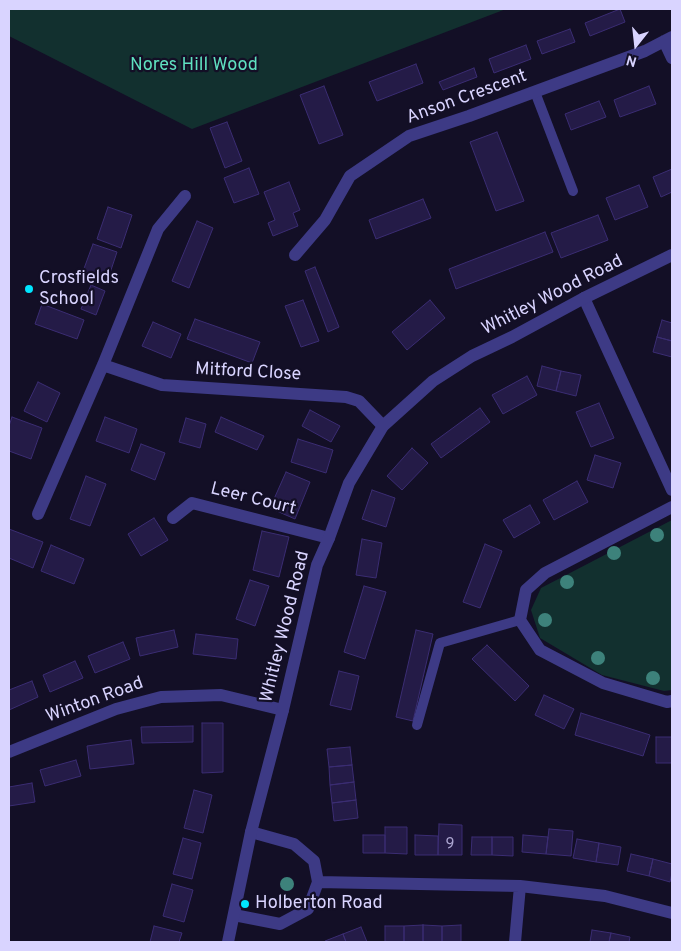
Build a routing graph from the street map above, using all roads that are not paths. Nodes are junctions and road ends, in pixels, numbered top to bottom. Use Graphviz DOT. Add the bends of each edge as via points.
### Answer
graph roads {
  1 [pos="668,39"];
  2 [pos="672,58"];
  3 [pos="535,92"];
  4 [pos="573,191"];
  5 [pos="185,196"];
  6 [pos="295,255"];
  7 [pos="672,255"];
  8 [pos="584,298"];
  9 [pos="103,365"];
  10 [pos="383,426"];
  11 [pos="672,490"];
  12 [pos="672,507"];
  13 [pos="38,514"];
  14 [pos="173,518"];
  15 [pos="329,538"];
  16 [pos="520,620"];
  17 [pos="672,701"];
  18 [pos="283,710"];
  19 [pos="417,725"];
  20 [pos="9,752"];
  21 [pos="251,832"];
  22 [pos="318,882"];
  23 [pos="520,886"];
  24 [pos="672,913"];
  25 [pos="234,915"];
  26 [pos="228,942"];
  27 [pos="515,942"];
  1 -- 2 [label="street, Anson Crescent"];
  1 -- 3 [label="street, Anson Crescent" via="645,51"];
  3 -- 4 [label="lane"];
  3 -- 6 [label="street, Anson Crescent" via="409,136 350,176 325,220"];
  5 -- 9 [label="street" via="158,229"];
  7 -- 8 [label="street, Whitley Wood Road"];
  8 -- 10 [label="street, Whitley Wood Road" via="472,356 433,381"];
  8 -- 11 [label="street"];
  9 -- 10 [label="street, Mitford Close" via="162,385 346,397 359,401"];
  9 -- 13 [label="street"];
  10 -- 15 [label="street, Whitley Wood Road" via="349,483"];
  12 -- 16 [label="street" via="546,573 526,590"];
  14 -- 15 [label="street, Leer Court" via="192,503"];
  15 -- 18 [label="street, Whitley Wood Road" via="317,565"];
  16 -- 17 [label="street" via="540,650 603,684"];
  16 -- 19 [label="lane" via="440,643"];
  18 -- 20 [label="street, Winton Road" via="221,695 161,697 116,709"];
  18 -- 21 [label="street, Whitley Wood Road"];
  21 -- 22 [label="street" via="294,844 314,861"];
  21 -- 25 [label="street, Whitley Wood Road"];
  22 -- 23 [label="street"];
  22 -- 25 [label="street" via="308,909 280,924"];
  23 -- 24 [label="street" via="605,896"];
  23 -- 27 [label="street"];
  25 -- 26 [label="street, Whitley Wood Road"];
}
